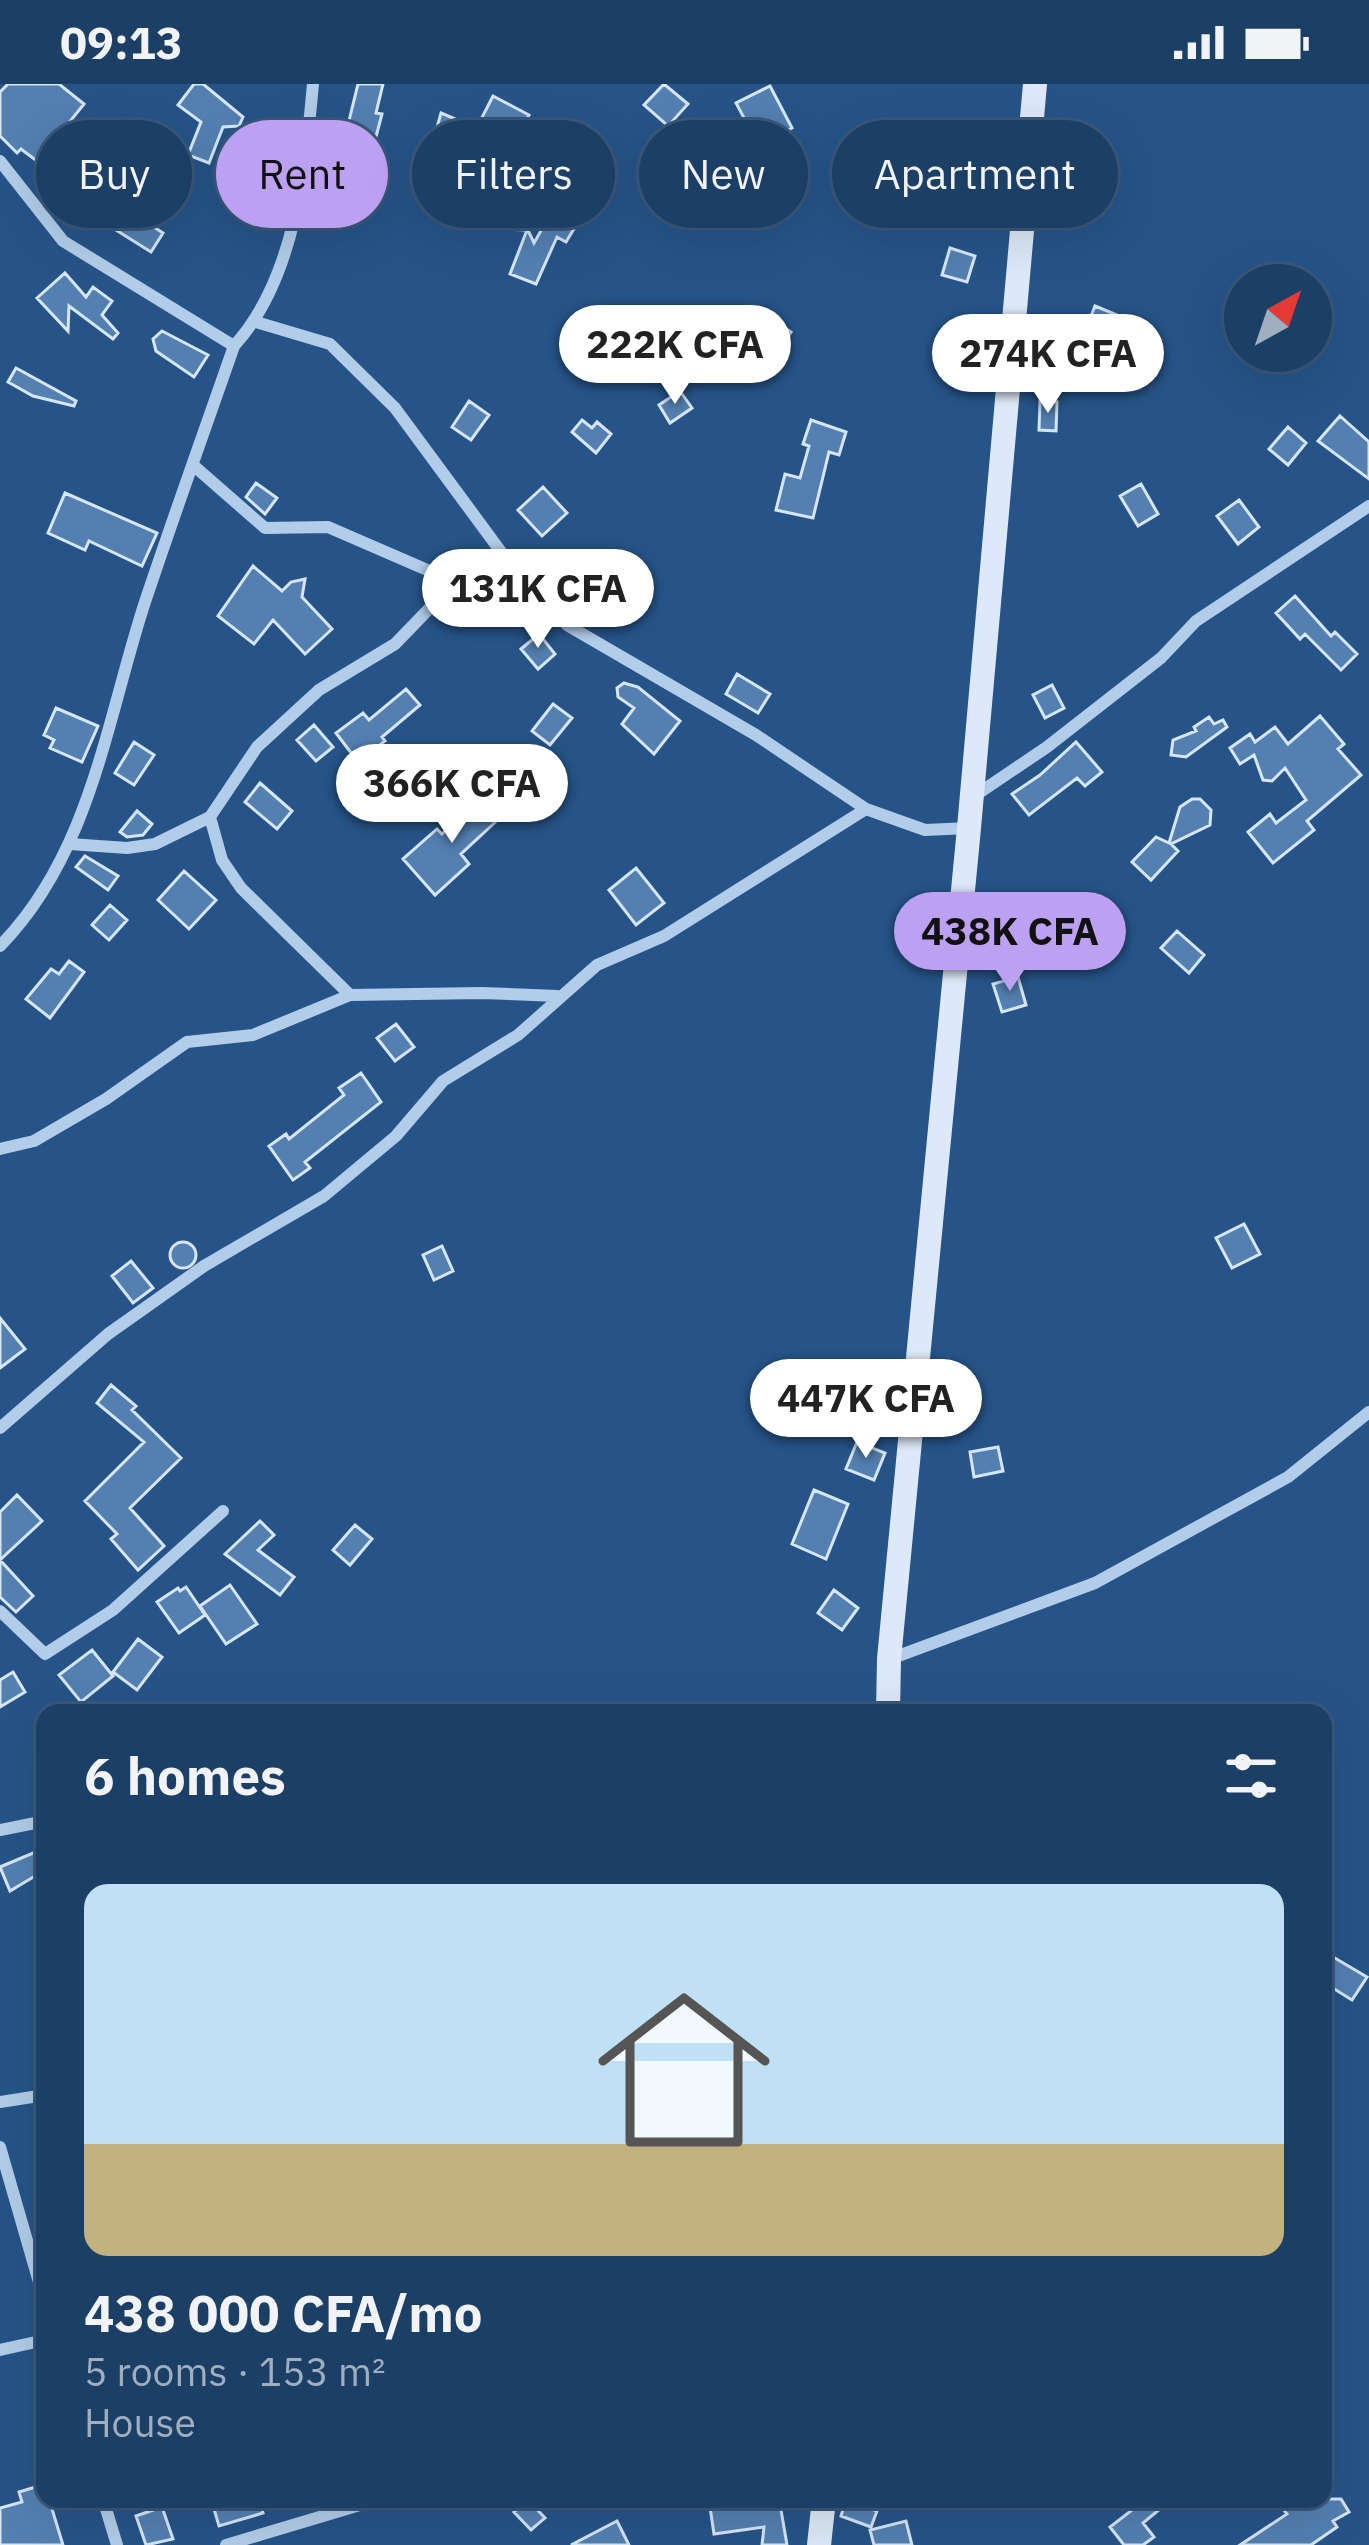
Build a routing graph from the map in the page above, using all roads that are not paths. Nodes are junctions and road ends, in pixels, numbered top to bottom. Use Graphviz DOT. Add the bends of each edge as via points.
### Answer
graph roads {
  1 [pos="313,84"];
  2 [pos="1035,84"];
  3 [pos="0,161"];
  4 [pos="256,322"];
  5 [pos="234,346"];
  6 [pos="193,465"];
  7 [pos="1369,506"];
  8 [pos="510,564"];
  9 [pos="455,582"];
  10 [pos="972,798"];
  11 [pos="866,809"];
  12 [pos="210,817"];
  13 [pos="969,828"];
  14 [pos="70,844"];
  15 [pos="0,946"];
  16 [pos="350,995"];
  17 [pos="557,996"];
  18 [pos="0,1149"];
  19 [pos="1369,1412"];
  20 [pos="0,1428"];
  21 [pos="223,1511"];
  22 [pos="0,1611"];
  23 [pos="889,1659"];
  24 [pos="888,1704"];
  25 [pos="36,1823"];
  26 [pos="0,1830"];
  27 [pos="36,2096"];
  28 [pos="0,2102"];
  29 [pos="0,2147"];
  30 [pos="36,2272"];
  31 [pos="36,2342"];
  32 [pos="0,2350"];
  33 [pos="106,2508"];
  34 [pos="350,2508"];
  35 [pos="823,2508"];
  36 [pos="117,2545"];
  37 [pos="226,2545"];
  38 [pos="819,2545"];
  1 -- 4 [label="street" via="298,213"];
  2 -- 10 [label="main road"];
  3 -- 5 [label="street" via="62,241"];
  4 -- 5 [label="street"];
  4 -- 8 [label="street" via="330,344 395,408"];
  5 -- 6 [label="street"];
  6 -- 9 [label="street" via="266,528 328,526"];
  6 -- 14 [label="street"];
  7 -- 10 [label="street" via="1196,622 1048,748"];
  8 -- 9 [label="street"];
  8 -- 11 [label="street" via="567,625"];
  9 -- 12 [label="street" via="395,644 319,690 257,747"];
  10 -- 13 [label="main road"];
  11 -- 13 [label="street" via="925,830"];
  11 -- 17 [label="street"];
  12 -- 14 [label="street" via="154,844"];
  12 -- 16 [label="street" via="222,860 241,888"];
  13 -- 23 [label="main road"];
  14 -- 15 [label="street" via="30,916"];
  16 -- 17 [label="street"];
  16 -- 18 [label="street" via="253,1035 187,1042 52,1131"];
  17 -- 20 [label="street" via="518,1035 443,1081 325,1196 108,1334"];
  19 -- 23 [label="street" via="1288,1477 1095,1583"];
  21 -- 22 [label="street" via="113,1610 45,1654"];
  23 -- 24 [label="main road"];
  25 -- 26 [label="street"];
  27 -- 28 [label="street"];
  29 -- 30 [label="street"];
  31 -- 32 [label="street"];
  33 -- 36 [label="street"];
  34 -- 37 [label="street"];
  35 -- 38 [label="main road"];
}
